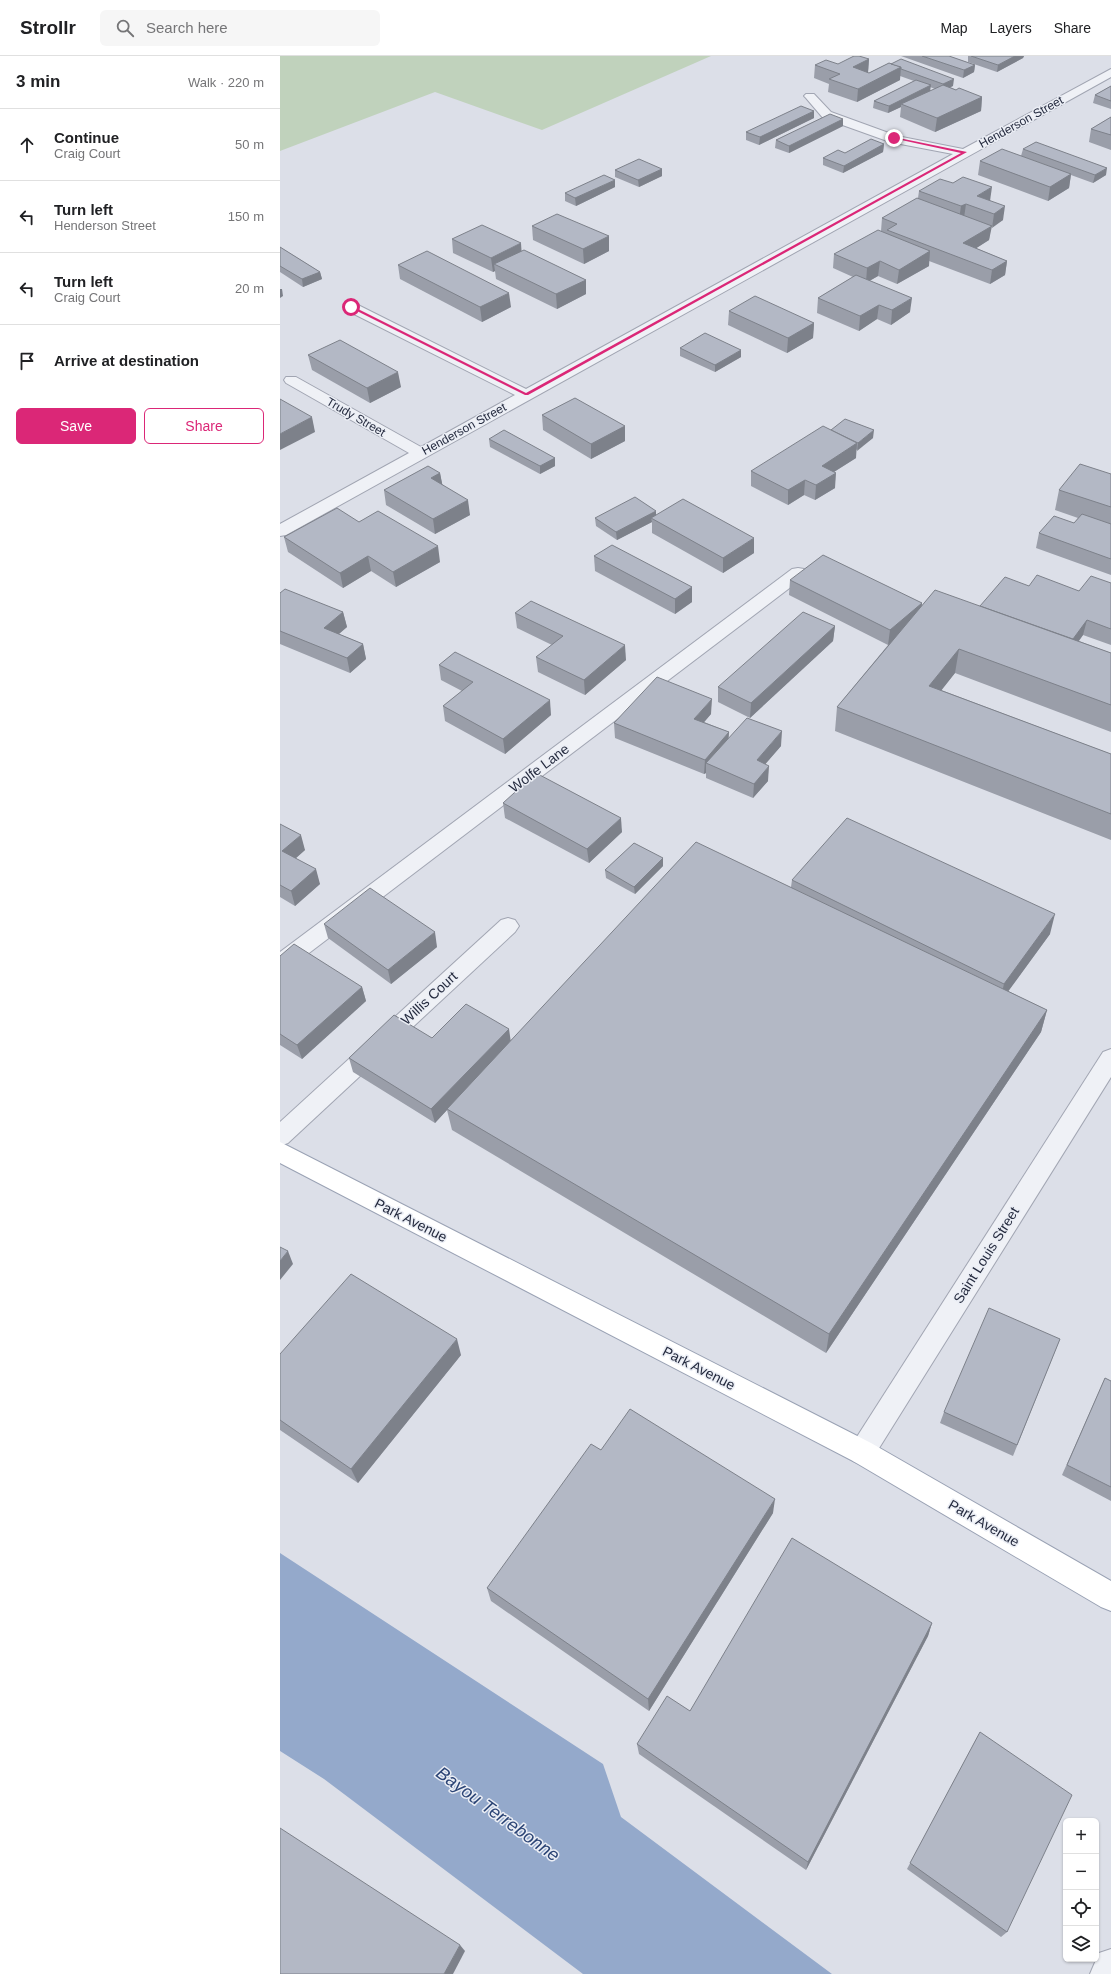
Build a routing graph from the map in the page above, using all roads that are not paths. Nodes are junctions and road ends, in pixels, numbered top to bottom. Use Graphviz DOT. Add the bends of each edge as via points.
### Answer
graph roads {
  1 [pos="1111,72"];
  2 [pos="810,96"];
  3 [pos="965,152"];
  4 [pos="351,307"];
  5 [pos="291,380"];
  6 [pos="526,394"];
  7 [pos="420,454"];
  8 [pos="280,531"];
  9 [pos="798,573"];
  10 [pos="508,926"];
  11 [pos="280,963"];
  12 [pos="1111,1058"];
  13 [pos="280,1136"];
  14 [pos="280,1152"];
  15 [pos="862,1452"];
  16 [pos="1111,1597"];
  17 [pos="1111,1965"];
  18 [pos="1106,1974"];
  1 -- 3 [label="street, Henderson Street"];
  2 -- 3 [label="street" via="827,115 894,138"];
  3 -- 6 [label="street, Henderson Street"];
  4 -- 6 [label="street"];
  5 -- 7 [label="street, Trudy Street"];
  6 -- 7 [label="street, Henderson Street"];
  7 -- 8 [label="street, Henderson Street"];
  9 -- 11 [label="street, Wolfe Lane"];
  10 -- 13 [label="street, Willis Court"];
  12 -- 15 [label="street, Saint Louis Street"];
  14 -- 15 [label="main road, Park Avenue"];
  15 -- 16 [label="main road, Park Avenue"];
  17 -- 18 [label="street"];
}
